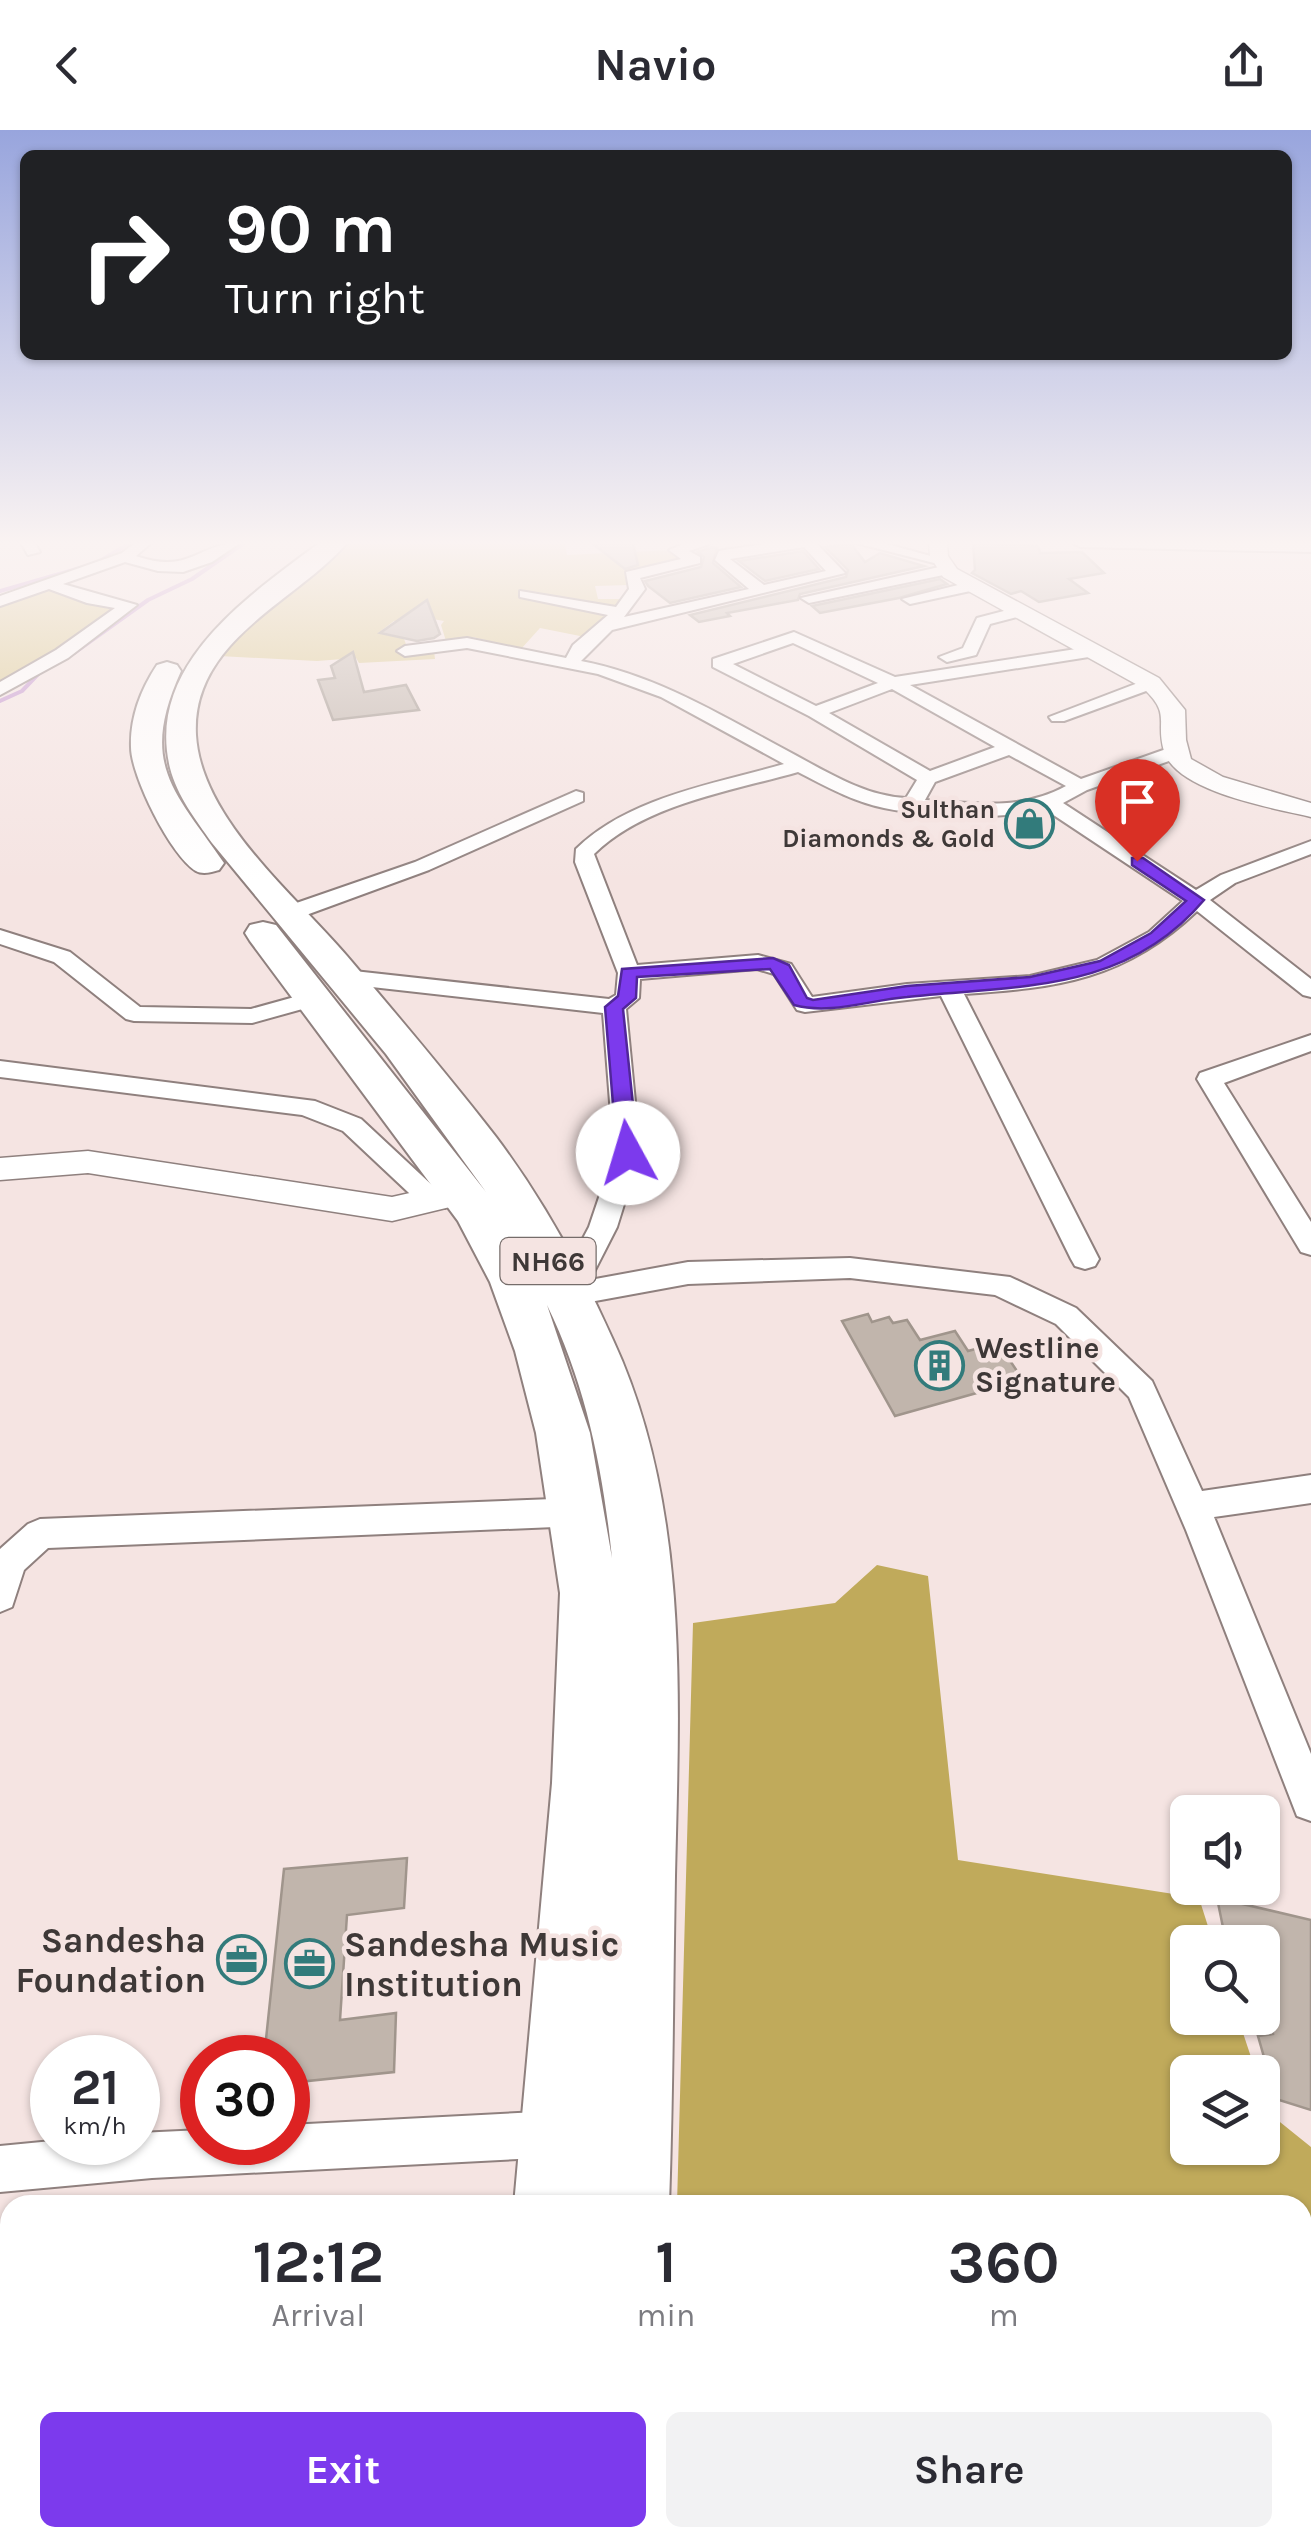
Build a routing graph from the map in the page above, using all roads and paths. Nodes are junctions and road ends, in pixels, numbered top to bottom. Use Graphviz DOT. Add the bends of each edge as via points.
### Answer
graph roads {
  1 [pos="58,656"];
  2 [pos="179,656"];
  3 [pos="209,656"];
  4 [pos="533,656"];
  5 [pos="575,656"];
  6 [pos="742,656"];
  7 [pos="834,656"];
  8 [pos="952,656"];
  9 [pos="1065,656"];
  10 [pos="1096,656"];
  11 [pos="947,657"];
  12 [pos="570,663"];
  13 [pos="893,683"];
  14 [pos="1151,683"];
  15 [pos="0,690"];
  16 [pos="815,712"];
  17 [pos="1058,717"];
  18 [pos="1007,749"];
  19 [pos="1176,752"];
  20 [pos="801,766"];
  21 [pos="928,778"];
  22 [pos="1080,786"];
  23 [pos="576,797"];
  24 [pos="1049,802"];
  25 [pos="913,804"];
  26 [pos="1311,810"];
  27 [pos="1311,848"];
  28 [pos="1196,900"];
  29 [pos="290,913"];
  30 [pos="0,936"];
  31 [pos="628,973"];
  32 [pos="330,988"];
  33 [pos="949,988"];
  34 [pos="1311,990"];
  35 [pos="614,1007"];
  36 [pos="1311,1044"];
  37 [pos="0,1069"];
  38 [pos="0,1169"];
  39 [pos="450,1197"];
  40 [pos="1311,1245"];
  41 [pos="1085,1259"];
  42 [pos="568,1295"];
  43 [pos="1311,1489"];
  44 [pos="1193,1506"];
  45 [pos="579,1512"];
  46 [pos="0,1596"];
  47 [pos="1311,1802"];
  48 [pos="557,2134"];
  49 [pos="0,2169"];
  50 [pos="554,2195"];
  51 [pos="630,2195"];
  1 -- 15 [label="street"];
  2 -- 32 [label="highway, NH66" via="155,692 145,741 160,801"];
  3 -- 29 [label="highway, NH66" via="187,690 180,728 186,769 200,801"];
  4 -- 12 [label="street"];
  5 -- 12 [label="street"];
  6 -- 16 [label="street" via="719,664"];
  7 -- 13 [label="street"];
  8 -- 11 [label="street"];
  9 -- 13 [label="street"];
  10 -- 14 [label="street"];
  12 -- 20 [label="street" via="667,692"];
  13 -- 16 [label="street"];
  13 -- 18 [label="street"];
  14 -- 17 [label="street"];
  14 -- 19 [label="street" via="1171,701"];
  16 -- 21 [label="street"];
  18 -- 21 [label="street"];
  18 -- 22 [label="street"];
  19 -- 22 [label="street"];
  19 -- 26 [label="street" via="1204,778"];
  20 -- 25 [label="street" via="886,803"];
  20 -- 31 [label="street" via="646,814 589,844 585,862"];
  21 -- 25 [label="street"];
  22 -- 24 [label="street"];
  23 -- 29 [label="street" via="422,866"];
  24 -- 25 [label="street" via="1006,811"];
  24 -- 28 [label="street"];
  27 -- 28 [label="street" via="1228,878"];
  28 -- 33 [label="street" via="1156,937 1106,965 1030,982"];
  28 -- 34 [label="street"];
  29 -- 32 [label="highway, NH66"];
  30 -- 32 [label="street" via="62,957 134,1014 252,1016"];
  31 -- 33 [label="street" via="773,963 805,1005"];
  31 -- 35 [label="street" via="627,998"];
  32 -- 35 [label="street"];
  32 -- 39 [label="highway, NH66"];
  32 -- 42 [label="highway, NH66" via="488,1157"];
  33 -- 41 [label="street"];
  35 -- 42 [label="street" via="628,1153 603,1227"];
  36 -- 40 [label="street" via="1210,1079"];
  37 -- 39 [label="street" via="306,1107 352,1125"];
  38 -- 39 [label="street" via="88,1162 392,1209"];
  39 -- 45 [label="highway, NH66" via="514,1282 564,1433"];
  42 -- 44 [label="street" via="688,1272 850,1268 1000,1285 1066,1316 1140,1390"];
  42 -- 51 [label="highway, NH66" via="606,1384 637,1510 646,1595"];
  43 -- 44 [label="street"];
  44 -- 47 [label="street"];
  45 -- 46 [label="street" via="40,1534 9,1562"];
  45 -- 48 [label="highway, NH66" via="588,1594 584,1783"];
  48 -- 49 [label="street"];
  48 -- 50 [label="highway, NH66"];
}
